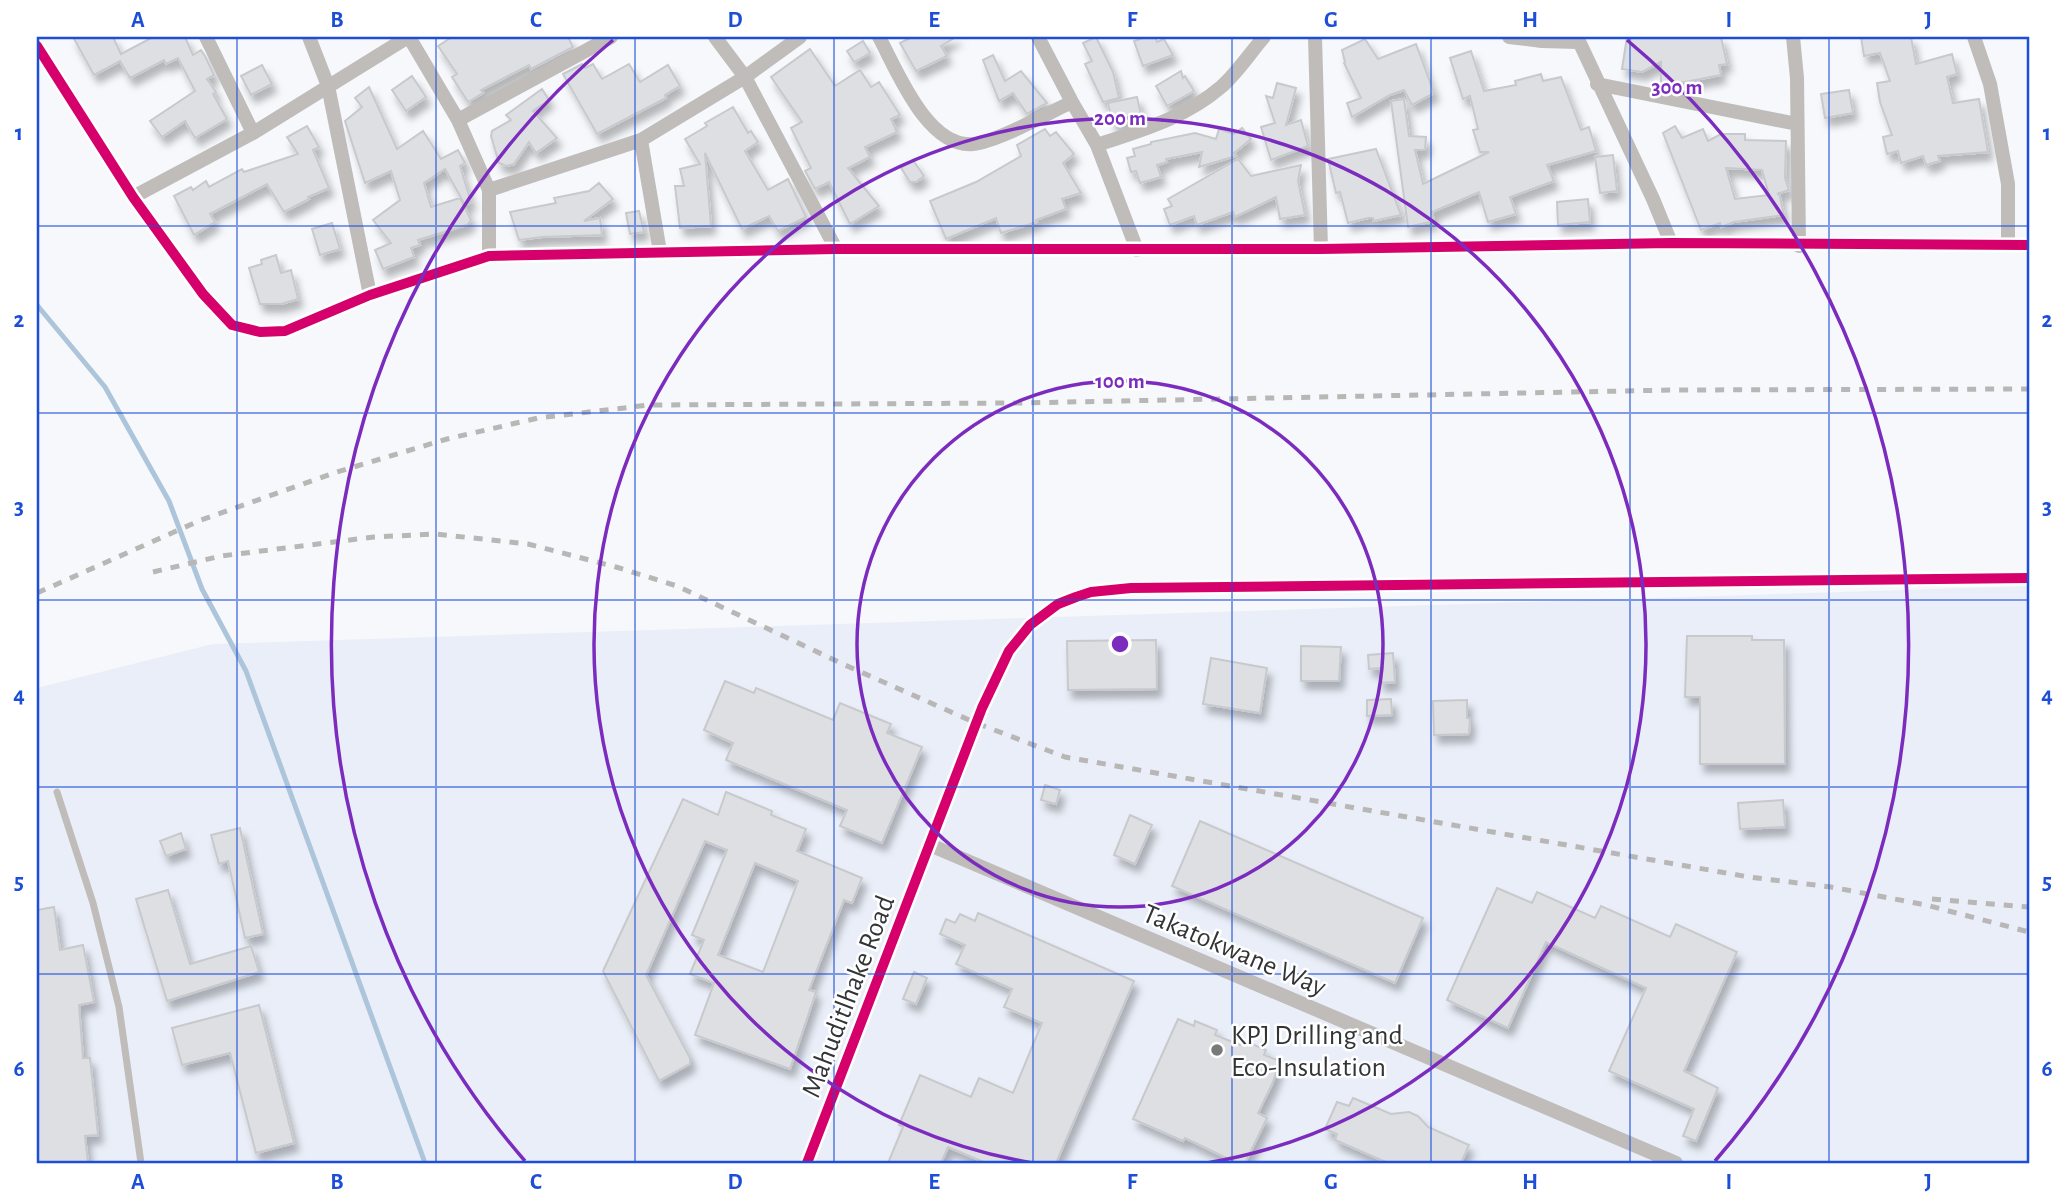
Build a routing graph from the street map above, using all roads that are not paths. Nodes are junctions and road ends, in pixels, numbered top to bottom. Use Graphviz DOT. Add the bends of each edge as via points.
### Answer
graph roads {
  1 [pos="206,37"];
  2 [pos="309,37"];
  3 [pos="409,37"];
  4 [pos="611,37"];
  5 [pos="715,37"];
  6 [pos="800,37"];
  7 [pos="879,37"];
  8 [pos="1038,37"];
  9 [pos="1264,37"];
  10 [pos="1315,37"];
  11 [pos="1509,37"];
  12 [pos="1793,37"];
  13 [pos="1974,37"];
  14 [pos="1578,39"];
  15 [pos="37,46"];
  16 [pos="745,77"];
  17 [pos="1597,84"];
  18 [pos="328,86"];
  19 [pos="1072,102"];
  20 [pos="458,120"];
  21 [pos="1797,124"];
  22 [pos="253,133"];
  23 [pos="641,141"];
  24 [pos="1097,145"];
  25 [pos="489,190"];
  26 [pos="133,197"];
  27 [pos="1671,243"];
  28 [pos="2008,245"];
  29 [pos="1799,246"];
  30 [pos="2029,246"];
  31 [pos="836,249"];
  32 [pos="1321,249"];
  33 [pos="1137,250"];
  34 [pos="660,252"];
  35 [pos="489,256"];
  36 [pos="370,295"];
  37 [pos="2029,578"];
  38 [pos="57,792"];
  39 [pos="930,845"];
  40 [pos="141,1163"];
  41 [pos="807,1163"];
  42 [pos="1676,1163"];
  1 -- 22 [label="street"];
  2 -- 18 [label="street"];
  3 -- 18 [label="street"];
  3 -- 20 [label="street"];
  4 -- 20 [label="street"];
  5 -- 16 [label="street"];
  6 -- 16 [label="street"];
  7 -- 19 [label="street" via="919,109 950,139 972,144 988,141"];
  8 -- 19 [label="street"];
  9 -- 24 [label="street" via="1229,79 1195,106 1163,123"];
  10 -- 32 [label="street"];
  11 -- 14 [label="street"];
  12 -- 21 [label="street"];
  13 -- 28 [label="street" via="1990,83 2008,184"];
  14 -- 17 [label="street"];
  15 -- 26 [label="street"];
  16 -- 23 [label="street"];
  16 -- 31 [label="street"];
  17 -- 21 [label="street"];
  17 -- 27 [label="street"];
  18 -- 22 [label="street"];
  18 -- 36 [label="street"];
  19 -- 24 [label="street"];
  20 -- 25 [label="street"];
  21 -- 29 [label="street"];
  22 -- 26 [label="street"];
  23 -- 25 [label="street"];
  23 -- 34 [label="street"];
  24 -- 33 [label="street"];
  25 -- 35 [label="street"];
  26 -- 36 [label="street" via="203,294 232,325 260,332 285,331"];
  27 -- 29 [label="street"];
  27 -- 32 [label="street"];
  28 -- 29 [label="street"];
  28 -- 30 [label="street"];
  31 -- 33 [label="street"];
  31 -- 34 [label="street"];
  32 -- 33 [label="street"];
  34 -- 35 [label="street"];
  35 -- 36 [label="street"];
  37 -- 39 [label="street, Mahuditlhake Road" via="1091,592 1058,604 1030,625 1009,651"];
  38 -- 40 [label="lane" via="93,903 119,1007"];
  39 -- 41 [label="street, Mahuditlhake Road"];
  39 -- 42 [label="street, Takatokwane Way"];
}
